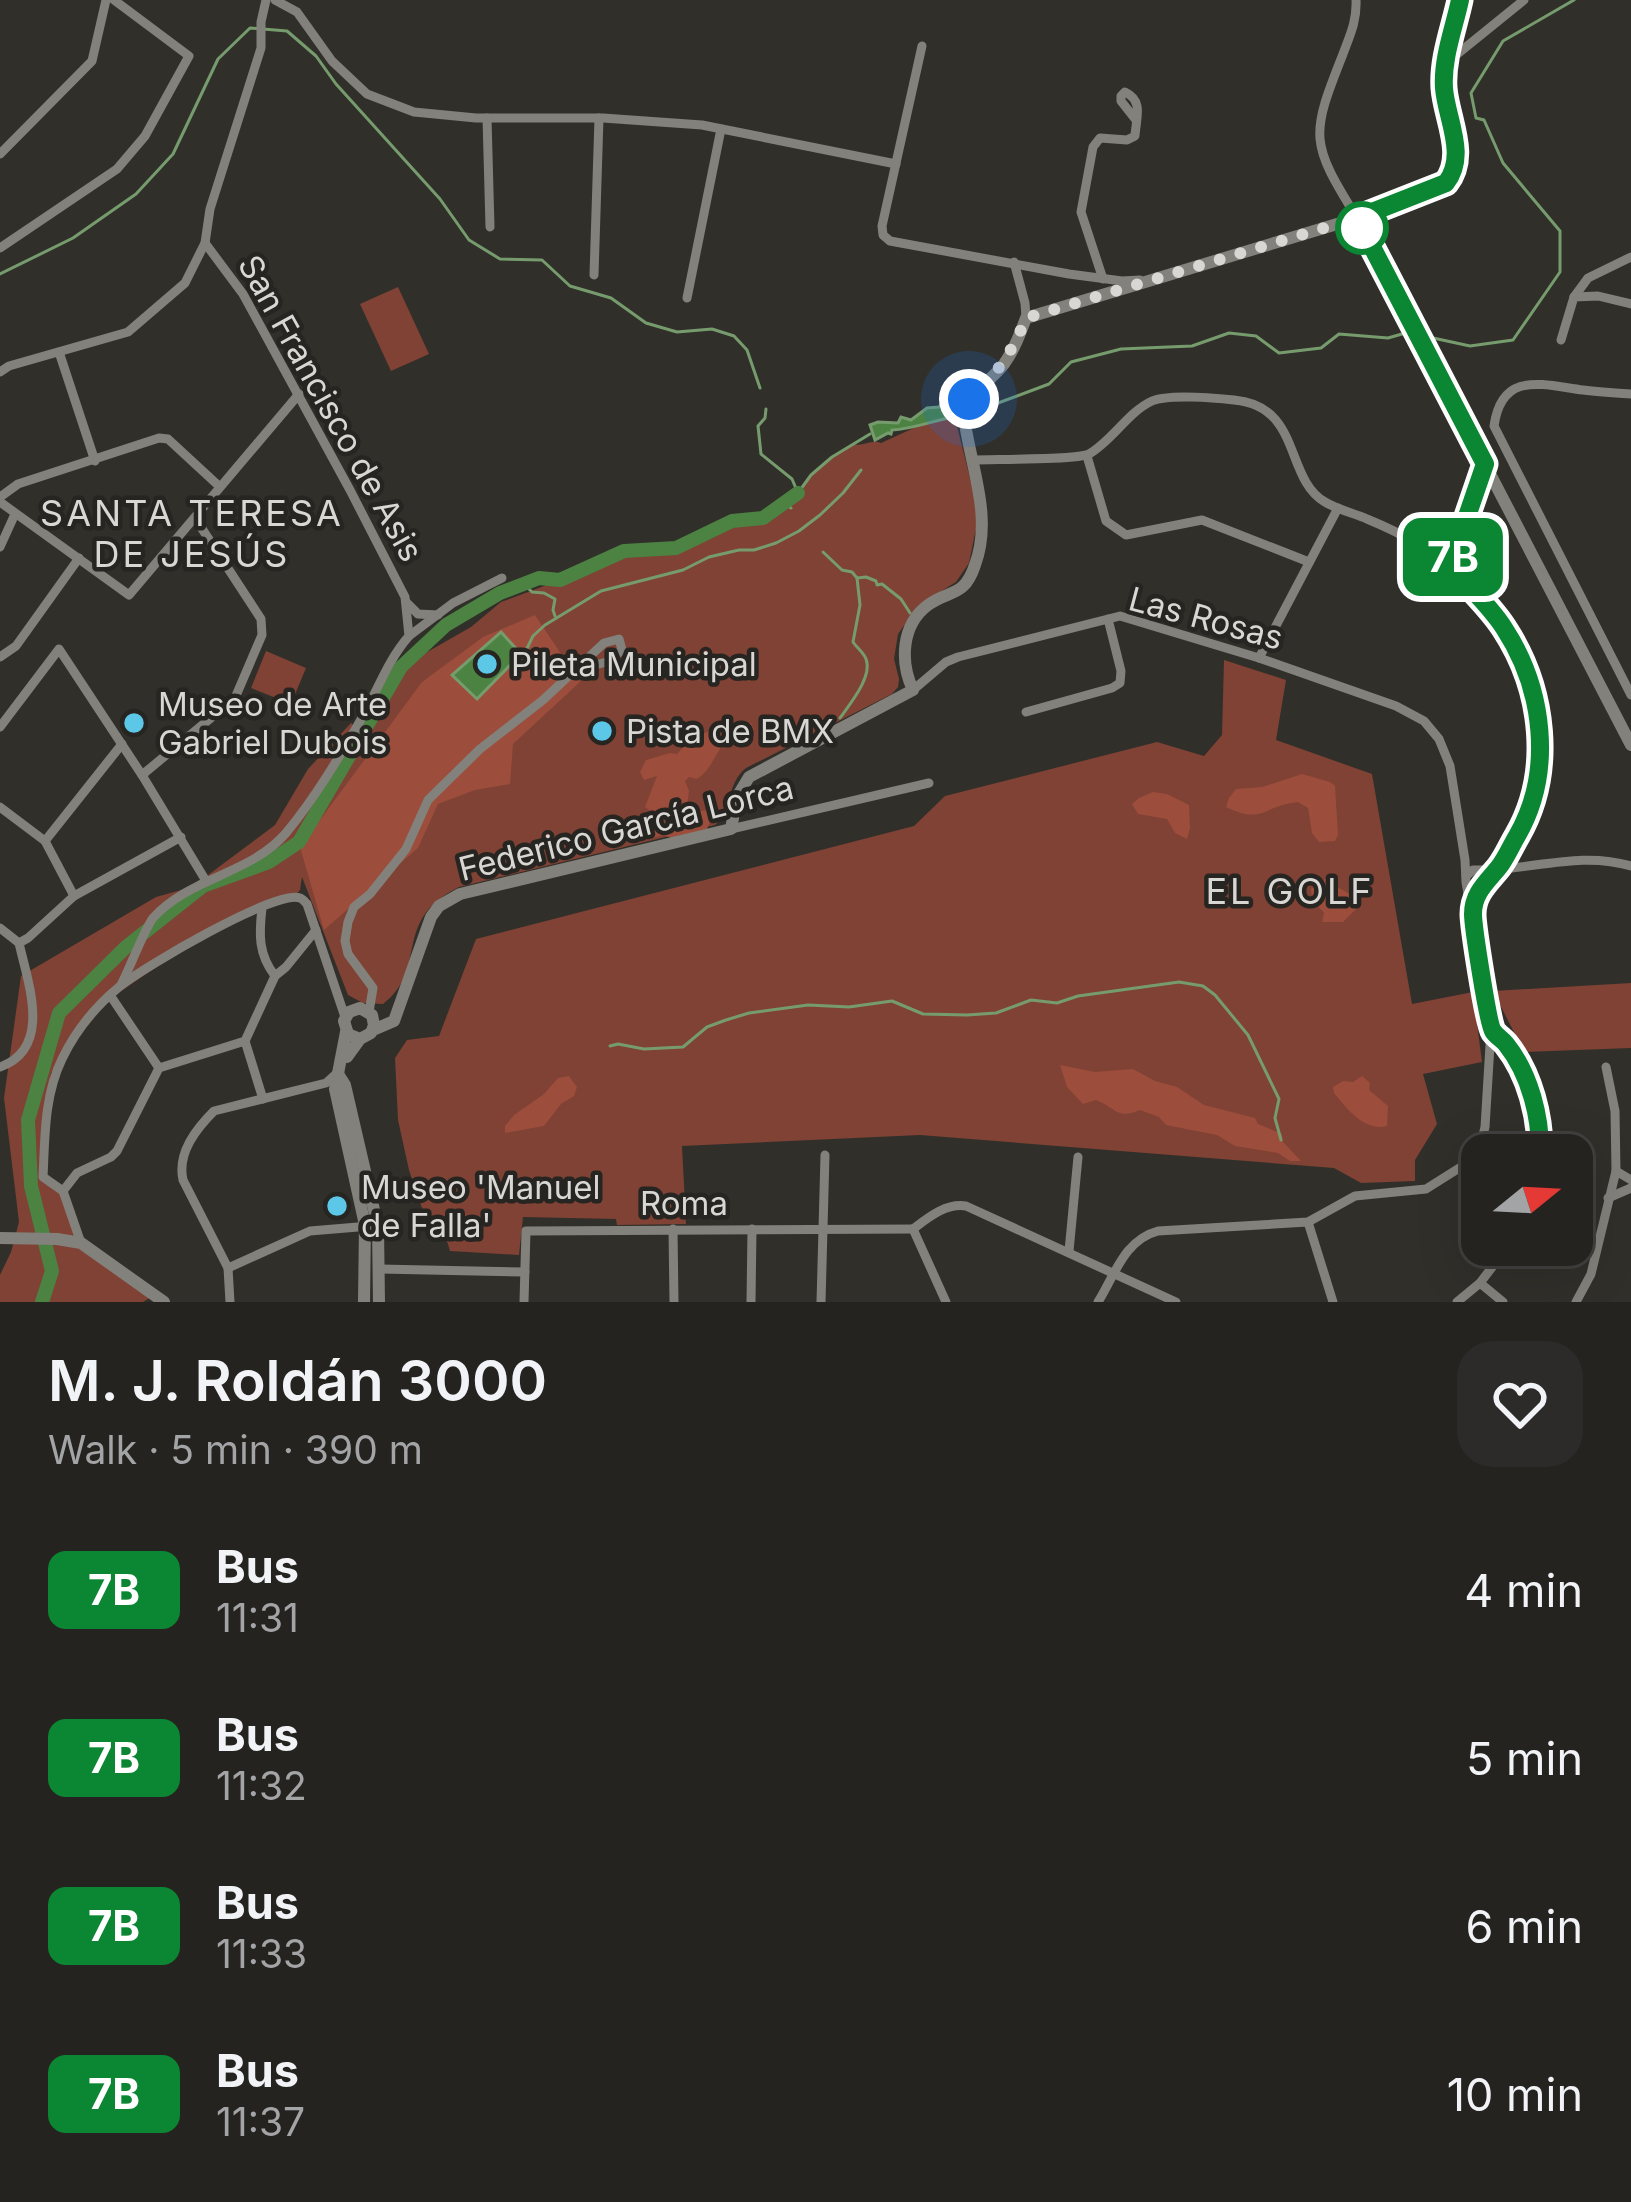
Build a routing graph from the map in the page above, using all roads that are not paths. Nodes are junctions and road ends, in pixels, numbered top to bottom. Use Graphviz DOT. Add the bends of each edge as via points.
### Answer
graph roads {
  1 [pos="110,0"];
  2 [pos="266,0"];
  3 [pos="275,0"];
  4 [pos="1356,0"];
  5 [pos="1460,0"];
  6 [pos="1525,0"];
  7 [pos="922,46"];
  8 [pos="1445,64"];
  9 [pos="487,118"];
  10 [pos="599,118"];
  11 [pos="1136,120"];
  12 [pos="721,129"];
  13 [pos="0,154"];
  14 [pos="896,164"];
  15 [pos="1357,218"];
  16 [pos="490,227"];
  17 [pos="205,244"];
  18 [pos="0,248"];
  19 [pos="1631,257"];
  20 [pos="1014,262"];
  21 [pos="594,275"];
  22 [pos="1163,278"];
  23 [pos="1103,279"];
  24 [pos="1574,297"];
  25 [pos="687,298"];
  26 [pos="1631,304"];
  27 [pos="1026,318"];
  28 [pos="1561,340"];
  29 [pos="59,352"];
  30 [pos="0,372"];
  31 [pos="298,394"];
  32 [pos="1631,394"];
  33 [pos="1087,456"];
  34 [pos="972,460"];
  35 [pos="94,461"];
  36 [pos="1485,464"];
  37 [pos="220,487"];
  38 [pos="0,499"];
  39 [pos="1338,508"];
  40 [pos="16,514"];
  41 [pos="195,518"];
  42 [pos="0,548"];
  43 [pos="79,558"];
  44 [pos="1309,562"];
  45 [pos="1450,566"];
  46 [pos="502,578"];
  47 [pos="406,601"];
  48 [pos="438,615"];
  49 [pos="1108,619"];
  50 [pos="409,636"];
  51 [pos="0,656"];
  52 [pos="1259,658"];
  53 [pos="578,669"];
  54 [pos="914,689"];
  55 [pos="1631,695"];
  56 [pos="1026,712"];
  57 [pos="0,727"];
  58 [pos="122,744"];
  59 [pos="1631,745"];
  60 [pos="142,775"];
  61 [pos="929,783"];
  62 [pos="0,806"];
  63 [pos="731,830"];
  64 [pos="181,837"];
  65 [pos="45,841"];
  66 [pos="1508,852"];
  67 [pos="1631,866"];
  68 [pos="1513,867"];
  69 [pos="1498,869"];
  70 [pos="206,880"];
  71 [pos="1475,881"];
  72 [pos="74,896"];
  73 [pos="262,908"];
  74 [pos="0,928"];
  75 [pos="316,930"];
  76 [pos="24,940"];
  77 [pos="275,976"];
  78 [pos="122,985"];
  79 [pos="110,995"];
  80 [pos="371,1019"];
  81 [pos="350,1029"];
  82 [pos="1491,1029"];
  83 [pos="245,1041"];
  84 [pos="0,1067"];
  85 [pos="1606,1067"];
  86 [pos="158,1068"];
  87 [pos="337,1073"];
  88 [pos="263,1099"];
  89 [pos="1540,1134"];
  90 [pos="825,1155"];
  91 [pos="1078,1157"];
  92 [pos="1616,1171"];
  93 [pos="1631,1184"];
  94 [pos="63,1191"];
  95 [pos="1608,1198"];
  96 [pos="1308,1222"];
  97 [pos="371,1226"];
  98 [pos="673,1229"];
  99 [pos="752,1229"];
  100 [pos="821,1229"];
  101 [pos="914,1229"];
  102 [pos="0,1238"];
  103 [pos="81,1243"];
  104 [pos="1069,1252"];
  105 [pos="1493,1266"];
  106 [pos="228,1268"];
  107 [pos="380,1269"];
  108 [pos="525,1272"];
  109 [pos="1114,1273"];
  110 [pos="1480,1283"];
  111 [pos="157,1301"];
  112 [pos="230,1302"];
  113 [pos="364,1302"];
  114 [pos="379,1302"];
  115 [pos="524,1302"];
  116 [pos="674,1302"];
  117 [pos="751,1302"];
  118 [pos="821,1302"];
  119 [pos="946,1302"];
  120 [pos="1098,1302"];
  121 [pos="1176,1302"];
  122 [pos="1334,1302"];
  123 [pos="1457,1302"];
  124 [pos="1503,1302"];
  125 [pos="1576,1302"];
  1 -- 13 [label="street" via="92,61"];
  1 -- 18 [label="street" via="189,56 117,170"];
  2 -- 17 [label="street" via="262,48"];
  3 -- 9 [label="street" via="297,12 367,94 413,112"];
  4 -- 15 [label="street" via="1318,142"];
  5 -- 8 [label="street"];
  6 -- 8 [label="street"];
  7 -- 14 [label="street"];
  8 -- 15 [label="street" via="1453,175"];
  9 -- 10 [label="street"];
  9 -- 16 [label="street"];
  10 -- 12 [label="street"];
  10 -- 21 [label="street"];
  11 -- 23 [label="street" via="1135,136 1100,138 1093,147 1082,212"];
  12 -- 14 [label="street"];
  12 -- 25 [label="street"];
  14 -- 20 [label="street" via="882,226 890,241"];
  15 -- 22 [label="street"];
  15 -- 36 [label="street"];
  17 -- 29 [label="street" via="185,283 139,326"];
  17 -- 31 [label="street, San Francisco de Asis"];
  19 -- 24 [label="street" via="1588,278"];
  20 -- 23 [label="street"];
  20 -- 27 [label="street"];
  22 -- 23 [label="street"];
  22 -- 27 [label="street"];
  24 -- 26 [label="street"];
  24 -- 28 [label="street"];
  27 -- 34 [label="street" via="1003,365 965,404"];
  29 -- 30 [label="street"];
  29 -- 35 [label="street"];
  31 -- 37 [label="street"];
  31 -- 47 [label="street, San Francisco de Asis"];
  32 -- 55 [label="street" via="1526,384 1502,401 1494,426"];
  33 -- 34 [label="street"];
  33 -- 39 [label="street" via="1150,401 1254,404 1270,412 1312,492"];
  33 -- 44 [label="street" via="1106,521 1126,535 1202,520"];
  34 -- 54 [label="street" via="983,512 976,562 965,586 924,608 909,632 903,656"];
  35 -- 37 [label="street" via="168,439"];
  35 -- 38 [label="street" via="18,484"];
  36 -- 45 [label="street"];
  36 -- 59 [label="street"];
  37 -- 41 [label="street"];
  38 -- 40 [label="street"];
  39 -- 44 [label="street"];
  39 -- 45 [label="street"];
  40 -- 42 [label="street"];
  40 -- 43 [label="street"];
  41 -- 43 [label="street" via="129,595"];
  41 -- 60 [label="street" via="263,625 235,698"];
  43 -- 51 [label="street" via="16,646"];
  44 -- 52 [label="street"];
  45 -- 66 [label="street" via="1502,624 1530,684 1540,767"];
  46 -- 48 [label="street"];
  47 -- 48 [label="street, San Francisco de Asis" via="418,614"];
  47 -- 50 [label="street, San Francisco de Asis"];
  48 -- 50 [label="street"];
  49 -- 52 [label="street, Las Rosas"];
  49 -- 54 [label="street, Las Rosas" via="958,657"];
  49 -- 56 [label="street" via="1120,682"];
  50 -- 70 [label="street" via="284,836"];
  52 -- 71 [label="street, Las Rosas" via="1424,721 1450,766"];
  53 -- 53 [label="street" via="607,662 622,650 619,639"];
  53 -- 80 [label="street" via="428,800 396,866 354,907 345,940 373,988"];
  54 -- 63 [label="street, Las Rosas" via="749,778"];
  57 -- 58 [label="street" via="59,649"];
  58 -- 60 [label="street"];
  58 -- 65 [label="street"];
  60 -- 64 [label="street"];
  61 -- 63 [label="street, Federico García Lorca"];
  62 -- 65 [label="street"];
  63 -- 80 [label="street, Federico García Lorca" via="450,899 430,917 394,1022"];
  64 -- 70 [label="street"];
  64 -- 72 [label="street"];
  65 -- 72 [label="street"];
  66 -- 68 [label="street"];
  66 -- 69 [label="street"];
  67 -- 68 [label="street" via="1573,859"];
  68 -- 69 [label="street"];
  69 -- 71 [label="street"];
  70 -- 78 [label="street" via="151,920"];
  71 -- 82 [label="street, Las Rosas"];
  72 -- 76 [label="street"];
  73 -- 75 [label="street" via="301,898"];
  73 -- 77 [label="street" via="260,949"];
  73 -- 78 [label="street"];
  74 -- 76 [label="street"];
  75 -- 77 [label="street"];
  75 -- 81 [label="street"];
  76 -- 84 [label="street" via="34,1012 28,1042 16,1061"];
  77 -- 83 [label="street"];
  78 -- 79 [label="street"];
  79 -- 86 [label="street"];
  79 -- 94 [label="street" via="62,1059 49,1095 43,1177"];
  80 -- 81 [label="street, Federico García Lorca" via="367,1037"];
  80 -- 81 [label="street" via="356,1008"];
  81 -- 87 [label="street, Federico García Lorca"];
  82 -- 89 [label="street" via="1525,1079"];
  82 -- 96 [label="street" via="1485,1127 1472,1160 1426,1189 1355,1196"];
  83 -- 86 [label="street"];
  83 -- 88 [label="street"];
  85 -- 92 [label="street"];
  86 -- 94 [label="street" via="117,1151 81,1170"];
  87 -- 88 [label="street"];
  87 -- 97 [label="street"];
  88 -- 106 [label="street" via="214,1111 184,1153 183,1180"];
  90 -- 100 [label="street"];
  91 -- 104 [label="street"];
  92 -- 93 [label="street"];
  92 -- 95 [label="street"];
  93 -- 95 [label="street"];
  94 -- 103 [label="street"];
  95 -- 125 [label="street" via="1591,1274"];
  96 -- 109 [label="street" via="1145,1234"];
  96 -- 122 [label="street"];
  97 -- 106 [label="street" via="310,1231"];
  97 -- 107 [label="street"];
  97 -- 113 [label="street"];
  98 -- 99 [label="street, Roma"];
  98 -- 108 [label="street, Roma" via="526,1231"];
  98 -- 116 [label="street"];
  99 -- 100 [label="street, Roma"];
  99 -- 117 [label="street"];
  100 -- 101 [label="street, Roma"];
  100 -- 118 [label="street"];
  101 -- 104 [label="street" via="950,1206 966,1206"];
  101 -- 119 [label="street"];
  102 -- 103 [label="street"];
  103 -- 111 [label="street"];
  104 -- 109 [label="street"];
  105 -- 110 [label="street"];
  106 -- 112 [label="street"];
  107 -- 108 [label="street"];
  107 -- 114 [label="street"];
  108 -- 115 [label="street, Roma"];
  109 -- 120 [label="street"];
  109 -- 121 [label="street"];
  110 -- 123 [label="street"];
  110 -- 124 [label="street"];
}
